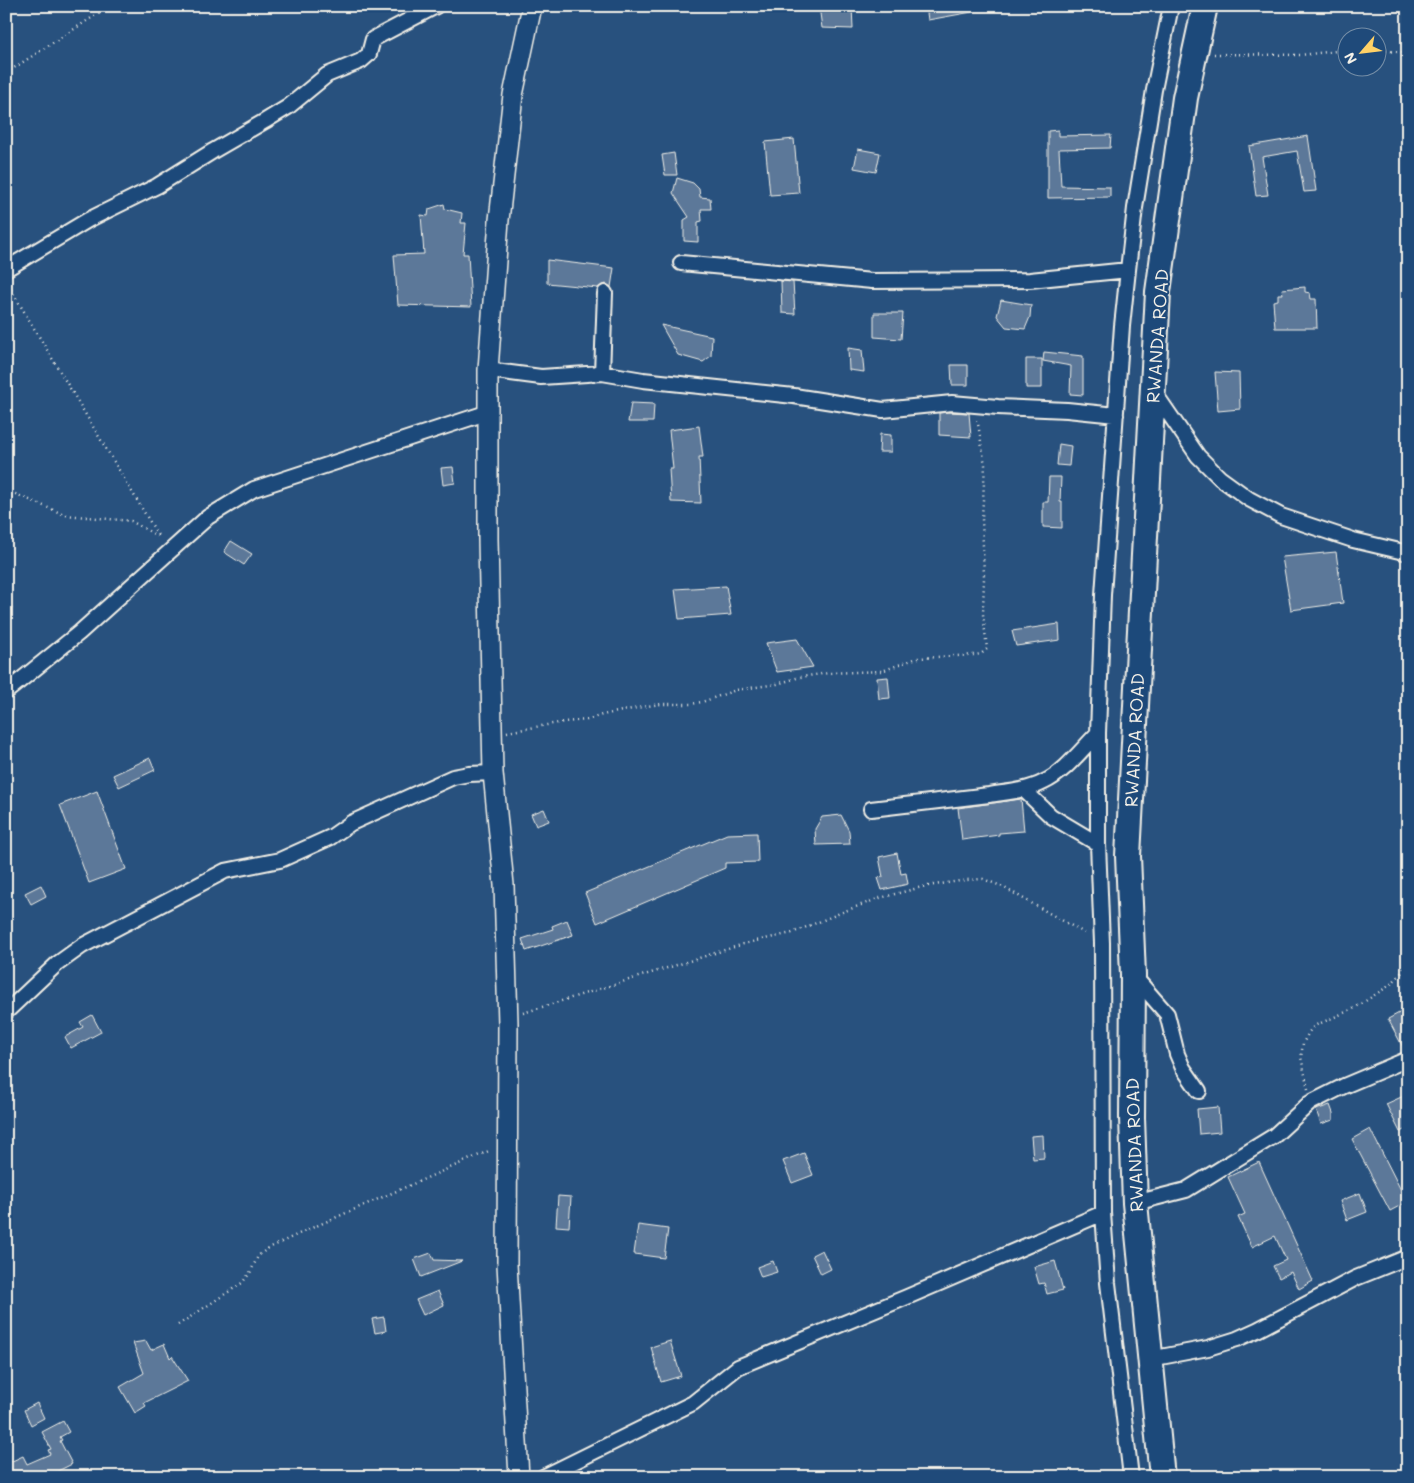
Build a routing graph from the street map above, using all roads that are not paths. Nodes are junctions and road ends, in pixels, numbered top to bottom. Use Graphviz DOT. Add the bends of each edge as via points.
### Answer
graph roads {
  1 [pos="436,6"];
  2 [pos="532,6"];
  3 [pos="1171,6"];
  4 [pos="1205,6"];
  5 [pos="681,263"];
  6 [pos="6,269"];
  7 [pos="1128,270"];
  8 [pos="606,293"];
  9 [pos="488,370"];
  10 [pos="602,372"];
  11 [pos="1152,390"];
  12 [pos="489,412"];
  13 [pos="1116,415"];
  14 [pos="1408,553"];
  15 [pos="6,692"];
  16 [pos="1098,733"];
  17 [pos="493,773"];
  18 [pos="1024,790"];
  19 [pos="871,809"];
  20 [pos="1098,844"];
  21 [pos="1133,975"];
  22 [pos="6,1012"];
  23 [pos="1408,1059"];
  24 [pos="1199,1091"];
  25 [pos="1136,1203"];
  26 [pos="1103,1213"];
  27 [pos="1408,1258"];
  28 [pos="1150,1359"];
  29 [pos="519,1477"];
  30 [pos="543,1477"];
  31 [pos="1130,1477"];
  32 [pos="1162,1477"];
  1 -- 6 [label="street" via="375,38 366,58 327,75 288,107 157,186 88,220"];
  2 -- 9 [label="street" via="512,95"];
  3 -- 7 [label="street" via="1154,90"];
  4 -- 11 [label="highway, RWANDA ROAD" via="1185,98 1158,292"];
  5 -- 7 [label="street" via="872,282 1030,280"];
  7 -- 13 [label="street"];
  8 -- 10 [label="street"];
  9 -- 10 [label="street" via="541,377"];
  9 -- 12 [label="street"];
  10 -- 13 [label="street" via="883,410 952,403"];
  11 -- 14 [label="street" via="1198,456 1220,478 1249,499 1281,516 1354,540"];
  11 -- 21 [label="highway, RWANDA ROAD" via="1128,856"];
  12 -- 15 [label="street" via="254,489 208,517 79,633"];
  12 -- 17 [label="street"];
  13 -- 16 [label="street" via="1103,595"];
  16 -- 18 [label="street" via="1060,772 1046,782"];
  16 -- 20 [label="street"];
  17 -- 22 [label="street" via="453,778 351,823 330,837 280,860 225,871 82,946 57,964"];
  17 -- 29 [label="street" via="504,885 508,1018 507,1264"];
  18 -- 19 [label="street"];
  18 -- 20 [label="street" via="1051,816"];
  20 -- 26 [label="street" via="1102,943"];
  21 -- 24 [label="street" via="1167,1014 1177,1054"];
  21 -- 25 [label="highway, RWANDA ROAD" via="1132,1108"];
  23 -- 25 [label="street" via="1310,1103 1274,1136 1186,1190"];
  25 -- 28 [label="highway, RWANDA ROAD"];
  26 -- 30 [label="street" via="738,1367 693,1403"];
  26 -- 31 [label="street"];
  27 -- 28 [label="street" via="1356,1278 1237,1339"];
  28 -- 32 [label="highway, RWANDA ROAD"];
}
